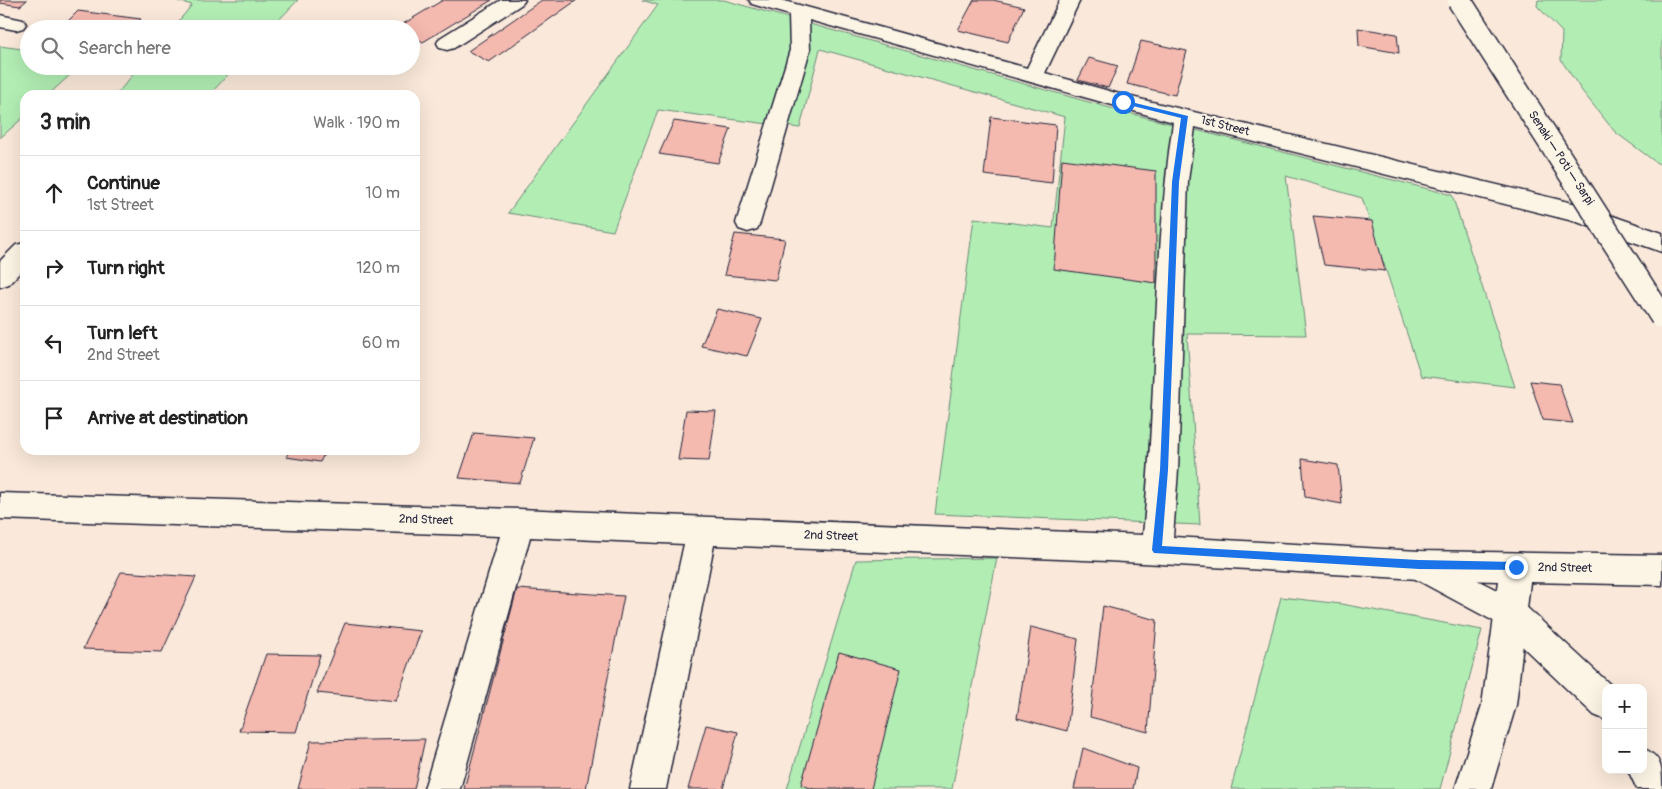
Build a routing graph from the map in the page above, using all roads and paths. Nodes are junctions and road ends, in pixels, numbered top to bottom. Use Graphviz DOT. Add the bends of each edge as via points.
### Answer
graph roads {
  1 [pos="515,0"];
  2 [pos="759,0"];
  3 [pos="1070,0"];
  4 [pos="1459,0"];
  5 [pos="799,12"];
  6 [pos="448,43"];
  7 [pos="1033,76"];
  8 [pos="1185,116"];
  9 [pos="748,223"];
  10 [pos="1662,243"];
  11 [pos="20,257"];
  12 [pos="0,278"];
  13 [pos="1662,317"];
  14 [pos="0,506"];
  15 [pos="519,523"];
  16 [pos="702,531"];
  17 [pos="1157,550"];
  18 [pos="1419,565"];
  19 [pos="1516,567"];
  20 [pos="1662,570"];
  21 [pos="1510,613"];
  22 [pos="1602,699"];
  23 [pos="1647,772"];
  24 [pos="442,789"];
  25 [pos="648,789"];
  26 [pos="1473,789"];
  27 [pos="1657,789"];
  1 -- 6 [label="main road"];
  2 -- 5 [label="main road, 1st Street"];
  3 -- 7 [label="main road"];
  4 -- 13 [label="main road, Senaki — Poti — Sarpi, bridge"];
  5 -- 7 [label="main road, 1st Street"];
  5 -- 9 [label="main road" via="800,50"];
  7 -- 8 [label="main road, 1st Street"];
  8 -- 10 [label="main road, 1st Street" via="1581,214"];
  8 -- 17 [label="main road" via="1176,182 1164,470"];
  11 -- 12 [label="main road"];
  14 -- 15 [label="main road, 2nd Street"];
  15 -- 16 [label="main road, 2nd Street"];
  15 -- 24 [label="main road"];
  16 -- 17 [label="main road, 2nd Street"];
  16 -- 25 [label="main road"];
  17 -- 18 [label="main road, 2nd Street"];
  18 -- 19 [label="main road, 2nd Street"];
  18 -- 21 [label="main road"];
  19 -- 20 [label="main road, 2nd Street"];
  19 -- 21 [label="main road"];
  21 -- 22 [label="main road"];
  21 -- 26 [label="main road" via="1499,705"];
  23 -- 27 [label="main road"];
}
